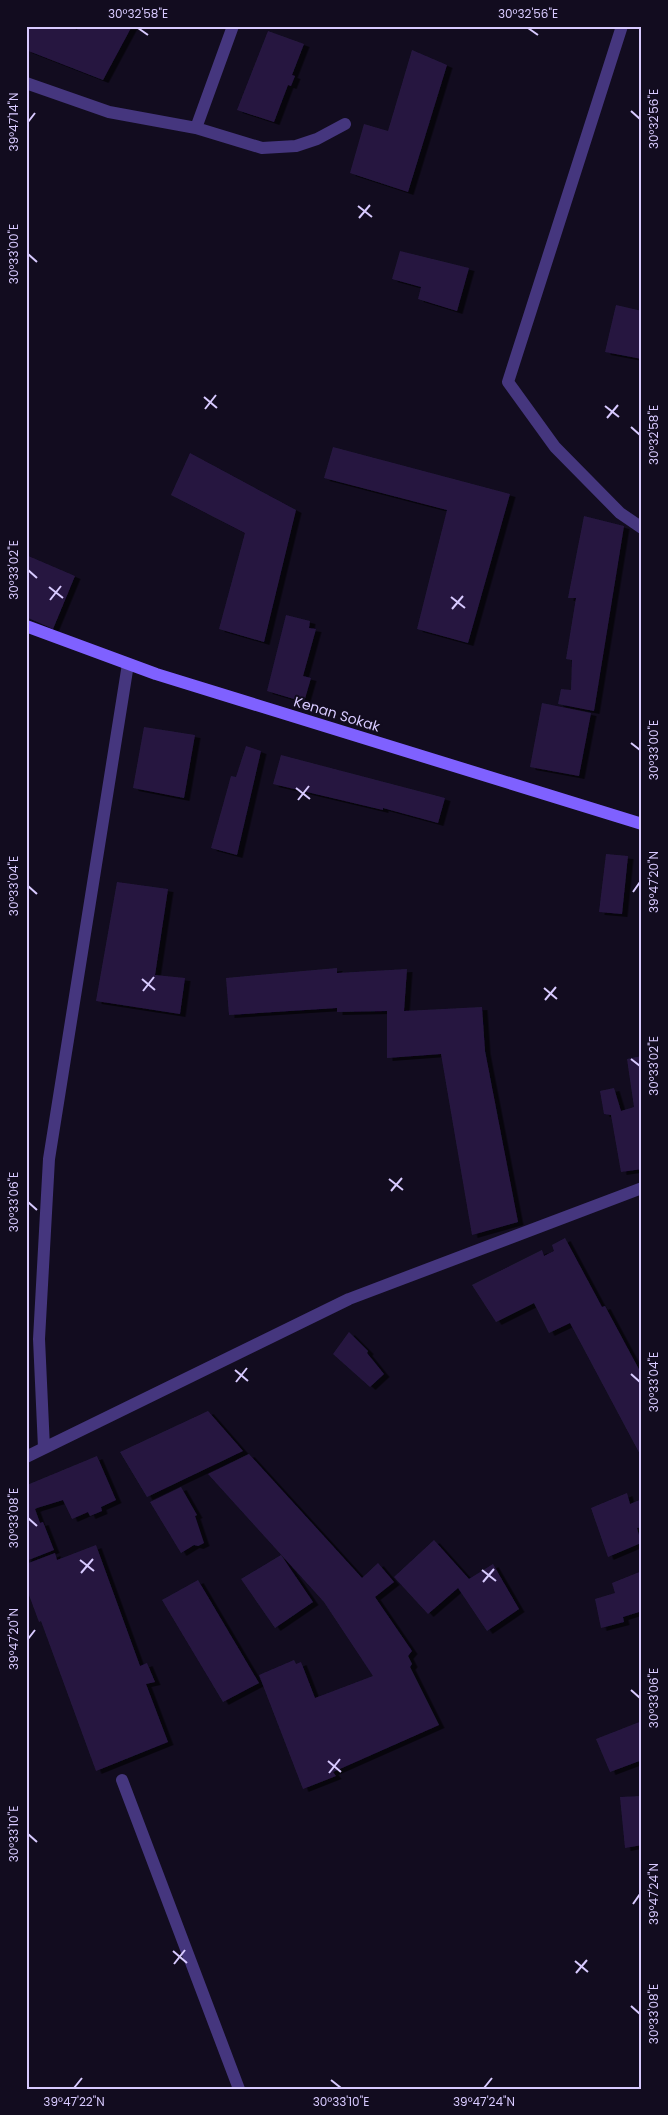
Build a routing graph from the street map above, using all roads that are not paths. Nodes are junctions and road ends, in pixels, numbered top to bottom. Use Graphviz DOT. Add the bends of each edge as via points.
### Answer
graph roads {
  1 [pos="233,26"];
  2 [pos="622,26"];
  3 [pos="26,83"];
  4 [pos="345,124"];
  5 [pos="196,128"];
  6 [pos="642,528"];
  7 [pos="26,626"];
  8 [pos="128,664"];
  9 [pos="642,824"];
  10 [pos="642,1188"];
  11 [pos="44,1448"];
  12 [pos="26,1457"];
  13 [pos="122,1780"];
  14 [pos="239,2089"];
  1 -- 5 [label="street"];
  2 -- 6 [label="street" via="508,382 555,447 620,513"];
  3 -- 5 [label="street" via="109,112"];
  4 -- 5 [label="street" via="296,146 262,148"];
  7 -- 8 [label="street, Kenan Sokak"];
  8 -- 9 [label="street, Kenan Sokak"];
  8 -- 11 [label="street" via="49,1159 39,1339"];
  10 -- 11 [label="street" via="349,1299"];
  11 -- 12 [label="street"];
  13 -- 14 [label="street"];
}
